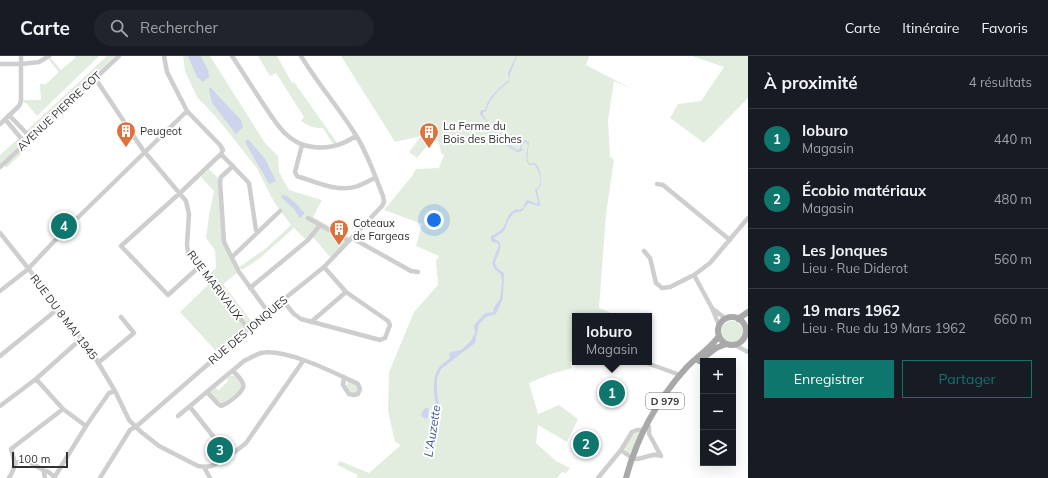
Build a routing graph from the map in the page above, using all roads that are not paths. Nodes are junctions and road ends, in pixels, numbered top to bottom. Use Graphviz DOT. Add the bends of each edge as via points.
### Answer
graph roads {
  1 [pos="21,56"];
  2 [pos="49,56"];
  3 [pos="119,56"];
  4 [pos="164,56"];
  5 [pos="232,56"];
  6 [pos="301,56"];
  7 [pos="0,64"];
  8 [pos="21,64"];
  9 [pos="95,78"];
  10 [pos="187,110"];
  11 [pos="7,117"];
  12 [pos="0,124"];
  13 [pos="356,136"];
  14 [pos="31,138"];
  15 [pos="25,143"];
  16 [pos="302,145"];
  17 [pos="145,152"];
  18 [pos="222,152"];
  19 [pos="233,166"];
  20 [pos="0,167"];
  21 [pos="375,178"];
  22 [pos="657,184"];
  23 [pos="180,193"];
  24 [pos="280,211"];
  25 [pos="308,218"];
  26 [pos="748,218"];
  27 [pos="320,225"];
  28 [pos="258,232"];
  29 [pos="0,233"];
  30 [pos="351,239"];
  31 [pos="730,240"];
  32 [pos="644,251"];
  33 [pos="232,257"];
  34 [pos="200,266"];
  35 [pos="324,267"];
  36 [pos="28,268"];
  37 [pos="418,272"];
  38 [pos="694,275"];
  39 [pos="250,288"];
  40 [pos="0,291"];
  41 [pos="346,292"];
  42 [pos="283,301"];
  43 [pos="59,308"];
  44 [pos="712,308"];
  45 [pos="268,312"];
  46 [pos="748,312"];
  47 [pos="121,317"];
  48 [pos="726,318"];
  49 [pos="738,319"];
  50 [pos="748,320"];
  51 [pos="311,322"];
  52 [pos="719,325"];
  53 [pos="745,326"];
  54 [pos="248,330"];
  55 [pos="747,334"];
  56 [pos="719,336"];
  57 [pos="82,338"];
  58 [pos="726,344"];
  59 [pos="735,345"];
  60 [pos="748,352"];
  61 [pos="0,356"];
  62 [pos="303,360"];
  63 [pos="98,363"];
  64 [pos="652,365"];
  65 [pos="233,371"];
  66 [pos="680,375"];
  67 [pos="344,377"];
  68 [pos="36,379"];
  69 [pos="115,391"];
  70 [pos="207,392"];
  71 [pos="0,406"];
  72 [pos="190,407"];
  73 [pos="63,409"];
  74 [pos="178,416"];
  75 [pos="86,426"];
  76 [pos="135,426"];
  77 [pos="646,428"];
  78 [pos="621,450"];
  79 [pos="228,456"];
  80 [pos="634,459"];
  81 [pos="15,463"];
  82 [pos="204,467"];
  83 [pos="45,471"];
  84 [pos="55,477"];
  85 [pos="208,477"];
  86 [pos="9,478"];
  87 [pos="45,478"];
  88 [pos="100,478"];
  89 [pos="598,478"];
  90 [pos="626,478"];
  91 [pos="630,478"];
  1 -- 8 [label="street"];
  2 -- 8 [label="street" via="39,62"];
  3 -- 9 [label="street, AVENUE PIERRE COT"];
  4 -- 10 [label="street" via="167,72"];
  5 -- 16 [label="street" via="276,123 293,141"];
  6 -- 13 [label="street"];
  7 -- 8 [label="street"];
  8 -- 11 [label="street" via="21,101"];
  9 -- 14 [label="street, AVENUE PIERRE COT"];
  9 -- 17 [label="street, RUE MARIVAUX"];
  10 -- 17 [label="street"];
  10 -- 18 [label="street" via="220,145"];
  11 -- 12 [label="street"];
  11 -- 14 [label="street"];
  11 -- 15 [label="street"];
  13 -- 16 [label="street" via="335,147"];
  13 -- 21 [label="street"];
  14 -- 15 [label="street, AVENUE PIERRE COT"];
  15 -- 20 [label="street, AVENUE PIERRE COT"];
  16 -- 21 [label="street" via="296,176 345,188 358,186"];
  17 -- 23 [label="street, RUE MARIVAUX"];
  17 -- 36 [label="street"];
  18 -- 19 [label="street"];
  18 -- 23 [label="street"];
  19 -- 28 [label="street" via="249,182"];
  19 -- 33 [label="street" via="221,177 220,182 224,242"];
  21 -- 30 [label="street, RUE DES JONQUES" via="384,202"];
  22 -- 31 [label="street" via="663,185"];
  23 -- 34 [label="street, RUE MARIVAUX" via="186,200 189,214 188,252"];
  23 -- 34 [label="street" via="121,246 168,295"];
  24 -- 28 [label="street"];
  25 -- 27 [label="street"];
  26 -- 31 [label="street"];
  27 -- 30 [label="street"];
  27 -- 39 [label="street" via="308,240"];
  28 -- 33 [label="street"];
  29 -- 36 [label="street, RUE DU 8 MAI 1945"];
  30 -- 35 [label="street, RUE DES JONQUES"];
  30 -- 37 [label="street" via="411,271"];
  31 -- 38 [label="street" via="710,263"];
  32 -- 38 [label="street" via="650,258 656,283 662,288 670,287"];
  33 -- 39 [label="street"];
  34 -- 54 [label="street, RUE MARIVAUX"];
  35 -- 41 [label="street"];
  35 -- 42 [label="street, RUE DES JONQUES"];
  36 -- 40 [label="street"];
  36 -- 43 [label="street, RUE DU 8 MAI 1945"];
  38 -- 44 [label="street"];
  39 -- 45 [label="street"];
  41 -- 51 [label="street"];
  41 -- 51 [label="street" via="388,321 390,325 385,338 380,340"];
  42 -- 45 [label="street, RUE DES JONQUES"];
  42 -- 51 [label="street" via="294,314"];
  43 -- 57 [label="street, RUE DU 8 MAI 1945"];
  43 -- 61 [label="street"];
  44 -- 48 [label="street"];
  44 -- 52 [label="street"];
  45 -- 54 [label="street, RUE DES JONQUES"];
  46 -- 49 [label="main road"];
  47 -- 63 [label="street" via="134,333"];
  48 -- 49 [label="main road"];
  48 -- 52 [label="main road"];
  49 -- 53 [label="main road"];
  50 -- 53 [label="main road"];
  52 -- 56 [label="main road"];
  53 -- 55 [label="main road"];
  54 -- 76 [label="street, RUE DES JONQUES"];
  55 -- 59 [label="main road"];
  56 -- 58 [label="main road"];
  56 -- 66 [label="main road, D 979"];
  57 -- 63 [label="street, RUE DU 8 MAI 1945"];
  57 -- 68 [label="street"];
  58 -- 59 [label="main road"];
  58 -- 77 [label="main road, D 979" via="716,348 690,369"];
  59 -- 60 [label="street"];
  62 -- 65 [label="street" via="261,353 244,361"];
  62 -- 67 [label="street"];
  62 -- 79 [label="street" via="246,443"];
  63 -- 69 [label="street, RUE DU 8 MAI 1945"];
  64 -- 66 [label="street"];
  65 -- 70 [label="street"];
  65 -- 70 [label="street" via="244,387 225,405 218,404"];
  66 -- 77 [label="main road, D 979" via="655,410"];
  68 -- 71 [label="street"];
  68 -- 73 [label="street"];
  69 -- 75 [label="street" via="110,393"];
  69 -- 76 [label="street, RUE DU 8 MAI 1945" via="129,420"];
  70 -- 72 [label="street"];
  72 -- 74 [label="street"];
  72 -- 79 [label="street"];
  73 -- 75 [label="street"];
  73 -- 81 [label="street" via="11,449"];
  75 -- 84 [label="street"];
  76 -- 82 [label="street, RUE DU 8 MAI 1945" via="159,446"];
  76 -- 88 [label="street, RUE DES JONQUES"];
  77 -- 78 [label="street" via="632,432"];
  77 -- 80 [label="main road, D 979"];
  77 -- 80 [label="street" via="661,456 652,454"];
  78 -- 80 [label="street"];
  78 -- 89 [label="street"];
  79 -- 82 [label="street" via="212,466"];
  80 -- 90 [label="main road, D 979"];
  80 -- 91 [label="main road, D 979"];
  81 -- 83 [label="street" via="26,460"];
  81 -- 86 [label="street"];
  82 -- 85 [label="street"];
  83 -- 84 [label="street"];
  83 -- 87 [label="street"];
}
